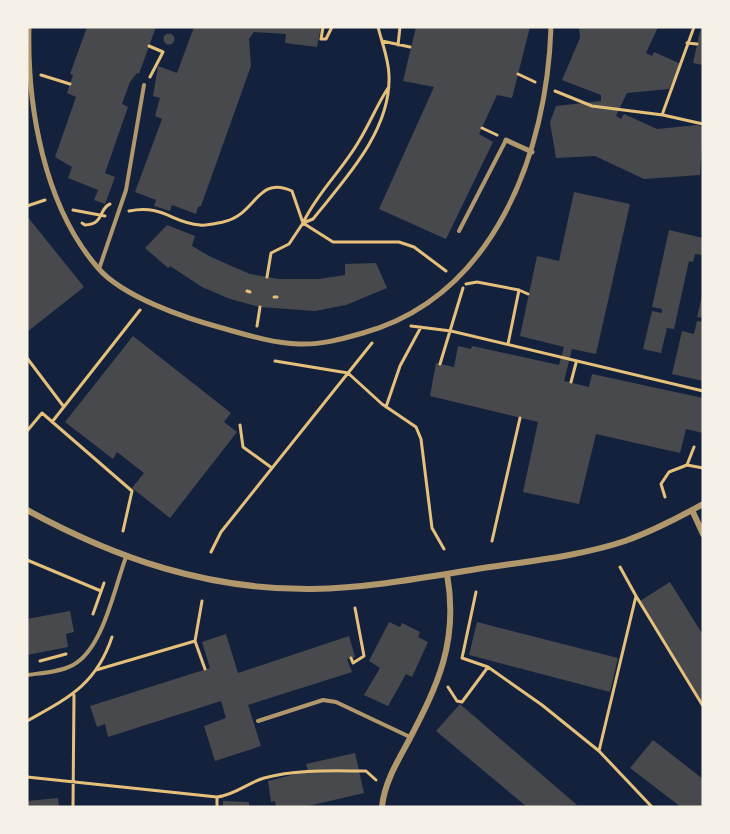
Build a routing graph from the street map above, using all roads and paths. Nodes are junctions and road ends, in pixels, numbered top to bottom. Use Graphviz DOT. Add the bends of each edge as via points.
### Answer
graph roads {
  1 [pos="28,27"];
  2 [pos="323,27"];
  3 [pos="332,27"];
  4 [pos="378,27"];
  5 [pos="400,27"];
  6 [pos="551,27"];
  7 [pos="693,27"];
  8 [pos="382,41"];
  9 [pos="687,43"];
  10 [pos="697,44"];
  11 [pos="398,45"];
  12 [pos="149,46"];
  13 [pos="410,47"];
  14 [pos="30,72"];
  15 [pos="70,84"];
  16 [pos="144,87"];
  17 [pos="389,87"];
  18 [pos="547,87"];
  19 [pos="663,115"];
  20 [pos="703,124"];
  21 [pos="482,128"];
  22 [pos="506,140"];
  23 [pos="532,152"];
  24 [pos="55,197"];
  25 [pos="27,206"];
  26 [pos="118,214"];
  27 [pos="102,215"];
  28 [pos="303,223"];
  29 [pos="459,231"];
  30 [pos="99,269"];
  31 [pos="267,278"];
  32 [pos="456,279"];
  33 [pos="519,290"];
  34 [pos="528,294"];
  35 [pos="147,301"];
  36 [pos="260,307"];
  37 [pos="404,319"];
  38 [pos="421,327"];
  39 [pos="451,331"];
  40 [pos="255,337"];
  41 [pos="508,344"];
  42 [pos="371,345"];
  43 [pos="27,358"];
  44 [pos="275,362"];
  45 [pos="576,363"];
  46 [pos="440,364"];
  47 [pos="348,373"];
  48 [pos="571,382"];
  49 [pos="703,391"];
  50 [pos="64,407"];
  51 [pos="386,407"];
  52 [pos="520,417"];
  53 [pos="52,422"];
  54 [pos="240,425"];
  55 [pos="27,431"];
  56 [pos="694,447"];
  57 [pos="687,465"];
  58 [pos="272,468"];
  59 [pos="703,468"];
  60 [pos="665,497"];
  61 [pos="703,504"];
  62 [pos="27,510"];
  63 [pos="692,510"];
  64 [pos="123,531"];
  65 [pos="703,534"];
  66 [pos="492,541"];
  67 [pos="444,549"];
  68 [pos="211,552"];
  69 [pos="126,557"];
  70 [pos="27,560"];
  71 [pos="620,567"];
  72 [pos="107,574"];
  73 [pos="447,574"];
  74 [pos="101,591"];
  75 [pos="477,592"];
  76 [pos="636,596"];
  77 [pos="202,602"];
  78 [pos="355,608"];
  79 [pos="92,620"];
  80 [pos="195,640"];
  81 [pos="70,653"];
  82 [pos="351,658"];
  83 [pos="38,661"];
  84 [pos="488,667"];
  85 [pos="205,669"];
  86 [pos="96,671"];
  87 [pos="27,675"];
  88 [pos="445,681"];
  89 [pos="74,695"];
  90 [pos="703,706"];
  91 [pos="258,721"];
  92 [pos="410,737"];
  93 [pos="599,751"];
  94 [pos="27,777"];
  95 [pos="376,780"];
  96 [pos="72,782"];
  97 [pos="217,797"];
  98 [pos="73,807"];
  99 [pos="217,807"];
  100 [pos="382,807"];
  101 [pos="652,807"];
  1 -- 14 [label="street"];
  2 -- 3 [label="path" via="321,39 326,39"];
  4 -- 8 [label="path"];
  5 -- 11 [label="path"];
  6 -- 18 [label="street"];
  7 -- 9 [label="path"];
  8 -- 11 [label="path"];
  8 -- 17 [label="path"];
  9 -- 10 [label="path"];
  9 -- 19 [label="path"];
  11 -- 13 [label="path"];
  12 -- 16 [label="path" via="163,52"];
  14 -- 15 [label="path"];
  14 -- 24 [label="street" via="39,136"];
  16 -- 26 [label="lane" via="126,190"];
  17 -- 28 [label="path" via="360,140 312,204"];
  17 -- 28 [label="path" via="388,105 361,157 314,219"];
  18 -- 19 [label="path" via="592,106"];
  18 -- 23 [label="street"];
  19 -- 20 [label="path"];
  21 -- 22 [label="path"];
  22 -- 23 [label="street"];
  22 -- 29 [label="lane"];
  23 -- 32 [label="street" via="505,218"];
  24 -- 25 [label="path"];
  24 -- 30 [label="street" via="73,233"];
  26 -- 27 [label="path"];
  26 -- 28 [label="path" via="151,208 200,225 226,221 241,214 266,188 280,186 292,191"];
  26 -- 30 [label="lane"];
  27 -- 27 [label="path" via="77,211 85,225 93,225"];
  28 -- 31 [label="path" via="289,244 272,253"];
  28 -- 32 [label="path" via="333,242 399,242 414,247"];
  30 -- 35 [label="street"];
  32 -- 37 [label="street"];
  33 -- 34 [label="path"];
  33 -- 39 [label="path" via="477,282 464,284"];
  33 -- 41 [label="path"];
  35 -- 40 [label="street" via="189,319"];
  35 -- 50 [label="path"];
  36 -- 40 [label="path"];
  37 -- 38 [label="path" via="411,326"];
  37 -- 40 [label="street" via="339,340 301,344"];
  38 -- 39 [label="path"];
  38 -- 51 [label="path" via="400,366"];
  39 -- 41 [label="path"];
  39 -- 46 [label="path"];
  41 -- 45 [label="path"];
  42 -- 47 [label="path"];
  43 -- 50 [label="path"];
  44 -- 47 [label="path"];
  45 -- 48 [label="path"];
  45 -- 49 [label="path"];
  47 -- 51 [label="path"];
  47 -- 58 [label="path"];
  50 -- 53 [label="path"];
  51 -- 67 [label="path" via="416,427 421,439 432,528"];
  52 -- 66 [label="path"];
  53 -- 55 [label="path" via="42,413"];
  53 -- 64 [label="path" via="132,491"];
  54 -- 58 [label="path" via="243,447"];
  56 -- 57 [label="path"];
  57 -- 59 [label="path"];
  57 -- 60 [label="path" via="669,472 661,484"];
  58 -- 68 [label="path" via="221,532"];
  61 -- 63 [label="street"];
  62 -- 69 [label="street" via="64,531"];
  63 -- 65 [label="street"];
  63 -- 73 [label="street" via="624,541 579,553"];
  69 -- 73 [label="street" via="206,579 283,589 339,587"];
  69 -- 87 [label="lane" via="87,656 71,667"];
  70 -- 74 [label="path"];
  71 -- 76 [label="path"];
  72 -- 74 [label="path"];
  73 -- 92 [label="street" via="452,620 446,652"];
  74 -- 79 [label="path"];
  75 -- 84 [label="path" via="462,658"];
  76 -- 90 [label="path"];
  76 -- 93 [label="path"];
  77 -- 80 [label="path"];
  78 -- 82 [label="path" via="364,656 353,663"];
  80 -- 85 [label="path"];
  80 -- 86 [label="path"];
  81 -- 83 [label="path"];
  84 -- 88 [label="path" via="462,702"];
  84 -- 93 [label="path"];
  89 -- 96 [label="path"];
  91 -- 92 [label="lane" via="323,700 336,702"];
  92 -- 100 [label="street" via="392,773"];
  93 -- 101 [label="path"];
  94 -- 96 [label="path"];
  95 -- 97 [label="path" via="366,771 294,771"];
  96 -- 97 [label="path"];
  96 -- 98 [label="path"];
  97 -- 99 [label="path"];
}
